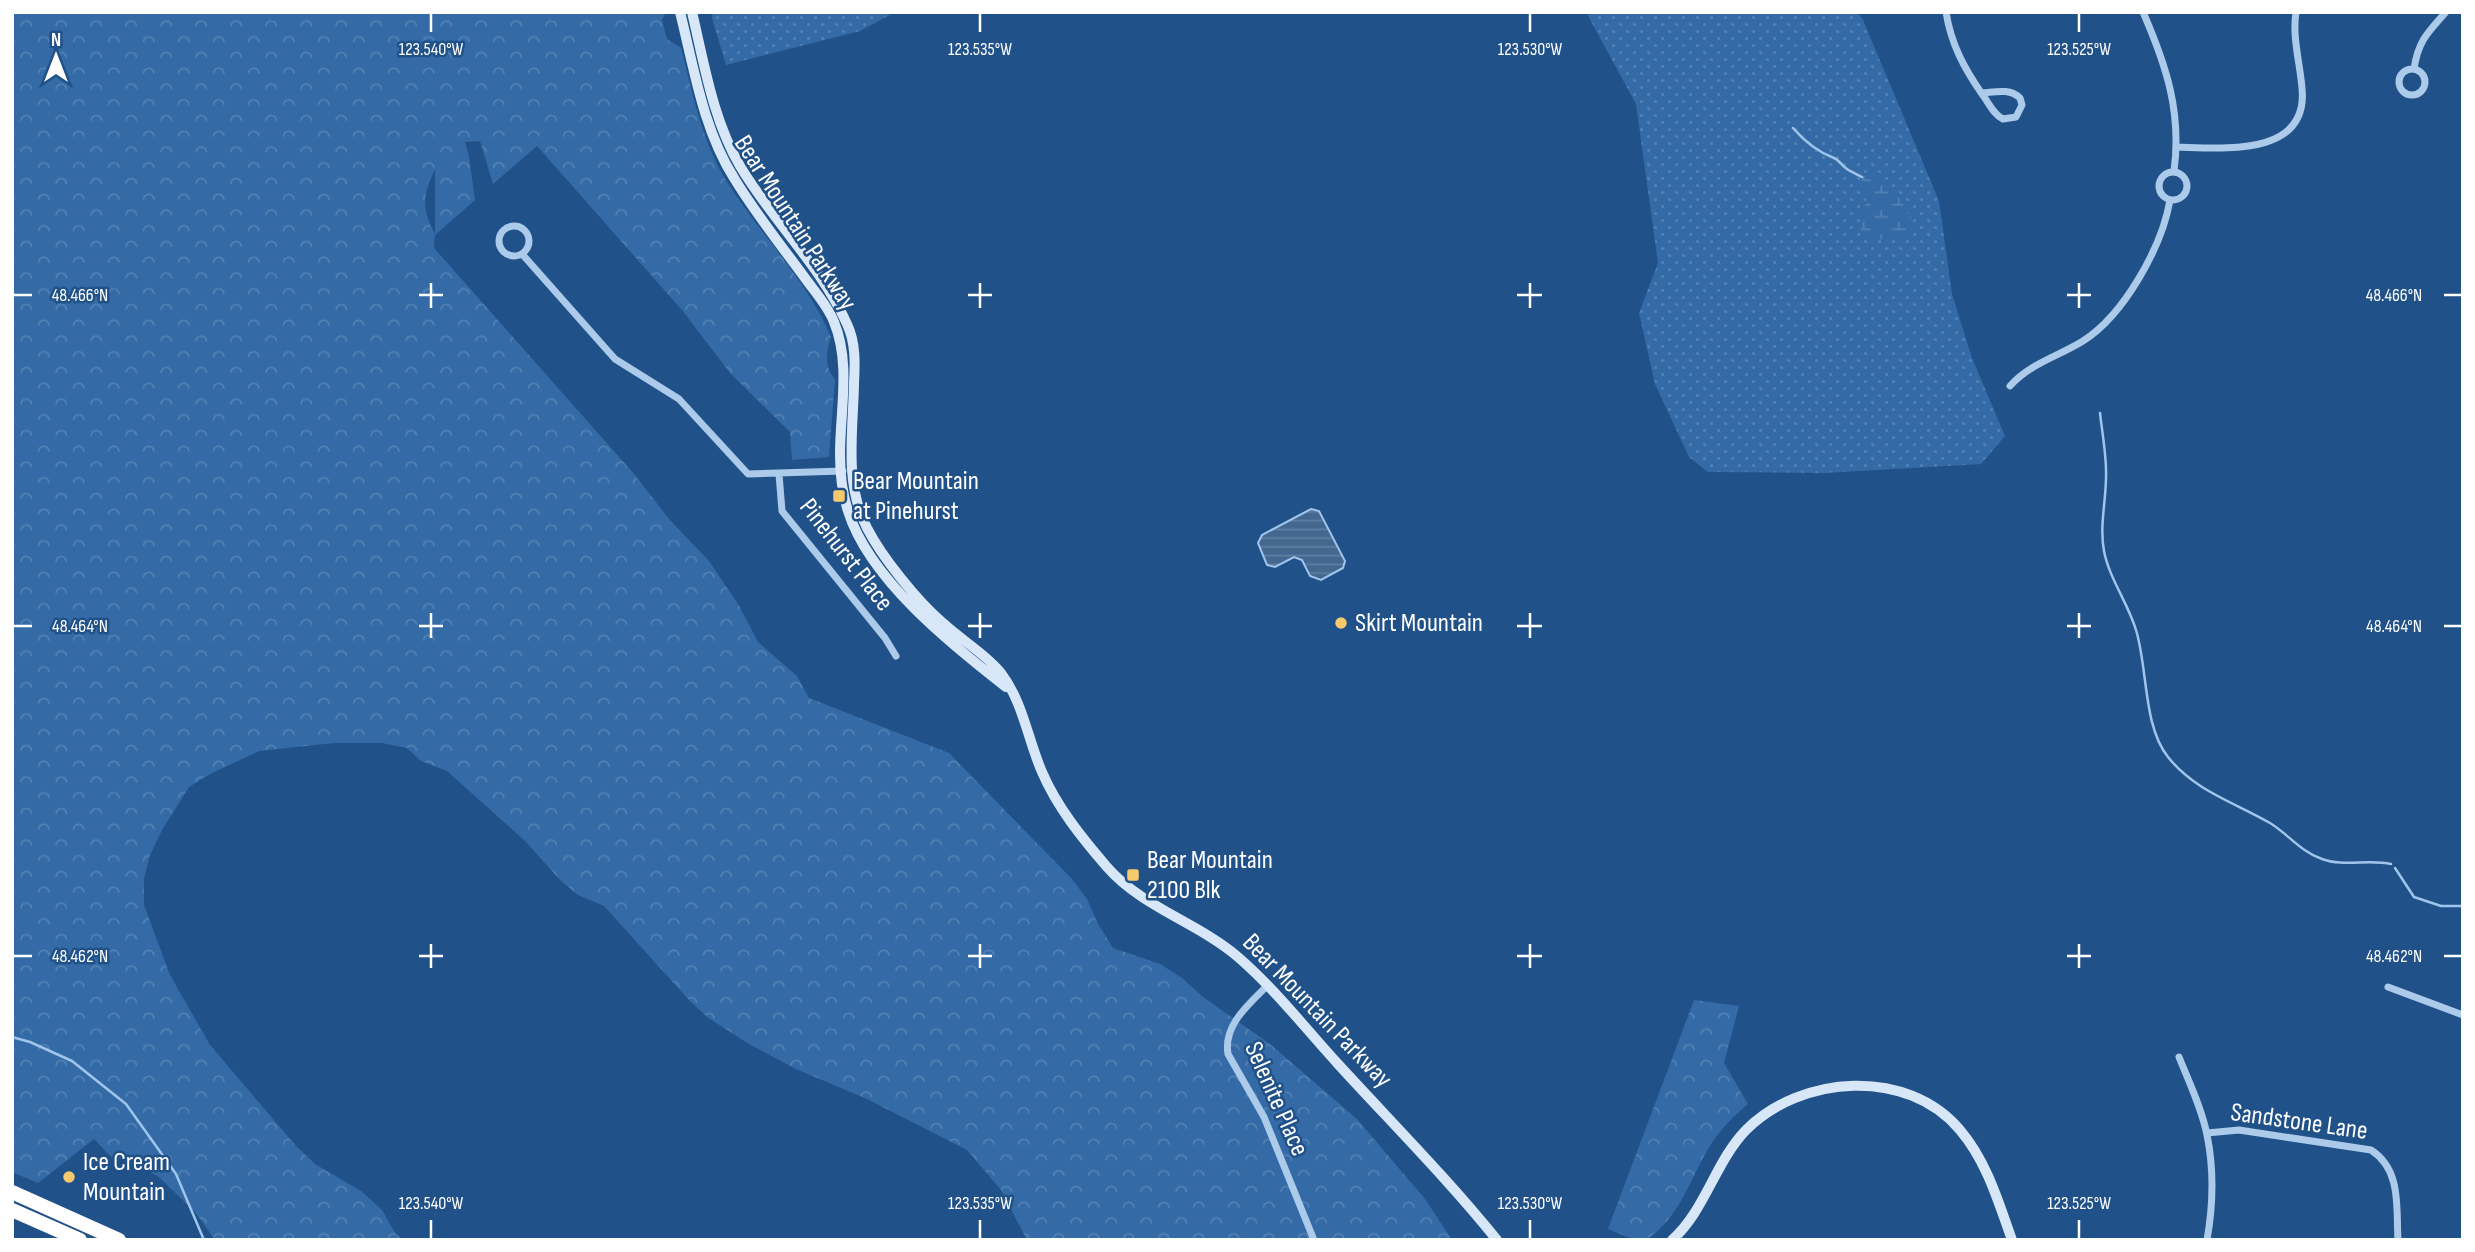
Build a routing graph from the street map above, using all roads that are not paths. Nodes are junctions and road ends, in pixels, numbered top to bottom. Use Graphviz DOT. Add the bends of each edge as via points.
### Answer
graph roads {
  1 [pos="680,12"];
  2 [pos="692,12"];
  3 [pos="1947,12"];
  4 [pos="2143,12"];
  5 [pos="2296,12"];
  6 [pos="2446,12"];
  7 [pos="2414,69"];
  8 [pos="1982,93"];
  9 [pos="2176,147"];
  10 [pos="2174,171"];
  11 [pos="2170,200"];
  12 [pos="522,254"];
  13 [pos="2010,387"];
  14 [pos="846,470"];
  15 [pos="779,474"];
  16 [pos="896,656"];
  17 [pos="1268,985"];
  18 [pos="2388,987"];
  19 [pos="2463,1015"];
  20 [pos="2179,1057"];
  21 [pos="2207,1133"];
  22 [pos="12,1192"];
  23 [pos="12,1200"];
  24 [pos="12,1210"];
  25 [pos="80,1240"];
  26 [pos="99,1240"];
  27 [pos="119,1240"];
  28 [pos="1314,1240"];
  29 [pos="1497,1240"];
  30 [pos="1672,1240"];
  31 [pos="2012,1240"];
  32 [pos="2207,1240"];
  33 [pos="2398,1240"];
  1 -- 14 [label="street, Bear Mountain Parkway" via="709,123 727,166 823,303 839,334"];
  2 -- 14 [label="street, Bear Mountain Parkway" via="720,120 737,161 833,297 850,330 854,358"];
  3 -- 8 [label="street" via="1954,46"];
  4 -- 9 [label="street" via="2170,85"];
  5 -- 9 [label="street" via="2302,102 2291,127 2275,140 2255,146"];
  6 -- 7 [label="street" via="2422,40"];
  8 -- 8 [label="street" via="1997,116 2016,117 2020,112 2020,98 2015,93"];
  9 -- 10 [label="street"];
  10 -- 11 [label="street" via="2158,184"];
  10 -- 11 [label="street" via="2186,180 2188,188 2178,200"];
  11 -- 13 [label="street" via="2155,248 2116,309 2094,333 2031,368"];
  12 -- 12 [label="street" via="529,244 526,232 509,228 500,236 501,248 510,256"];
  12 -- 15 [label="street" via="615,359 678,399 742,470 755,475"];
  14 -- 15 [label="street"];
  14 -- 17 [label="street, Bear Mountain Parkway" via="845,500 855,529 884,573 936,629 1010,690 1049,787 1076,830 1139,897 1221,943"];
  15 -- 16 [label="street, Pinehurst Place" via="782,511"];
  17 -- 28 [label="street, Selenite Place" via="1245,1007 1231,1027 1226,1045 1269,1128"];
  17 -- 29 [label="street, Bear Mountain Parkway" via="1456,1189"];
  18 -- 19 [label="street"];
  20 -- 21 [label="street"];
  21 -- 32 [label="street" via="2212,1178"];
  21 -- 33 [label="street, Sandstone Lane" via="2239,1130 2371,1150 2385,1161 2394,1181"];
  22 -- 27 [label="highway"];
  23 -- 26 [label="highway"];
  24 -- 25 [label="highway"];
  30 -- 31 [label="street" via="1689,1221 1735,1143 1759,1119 1790,1099 1850,1085 1909,1095 1942,1113 1958,1128 1986,1170"];
}
